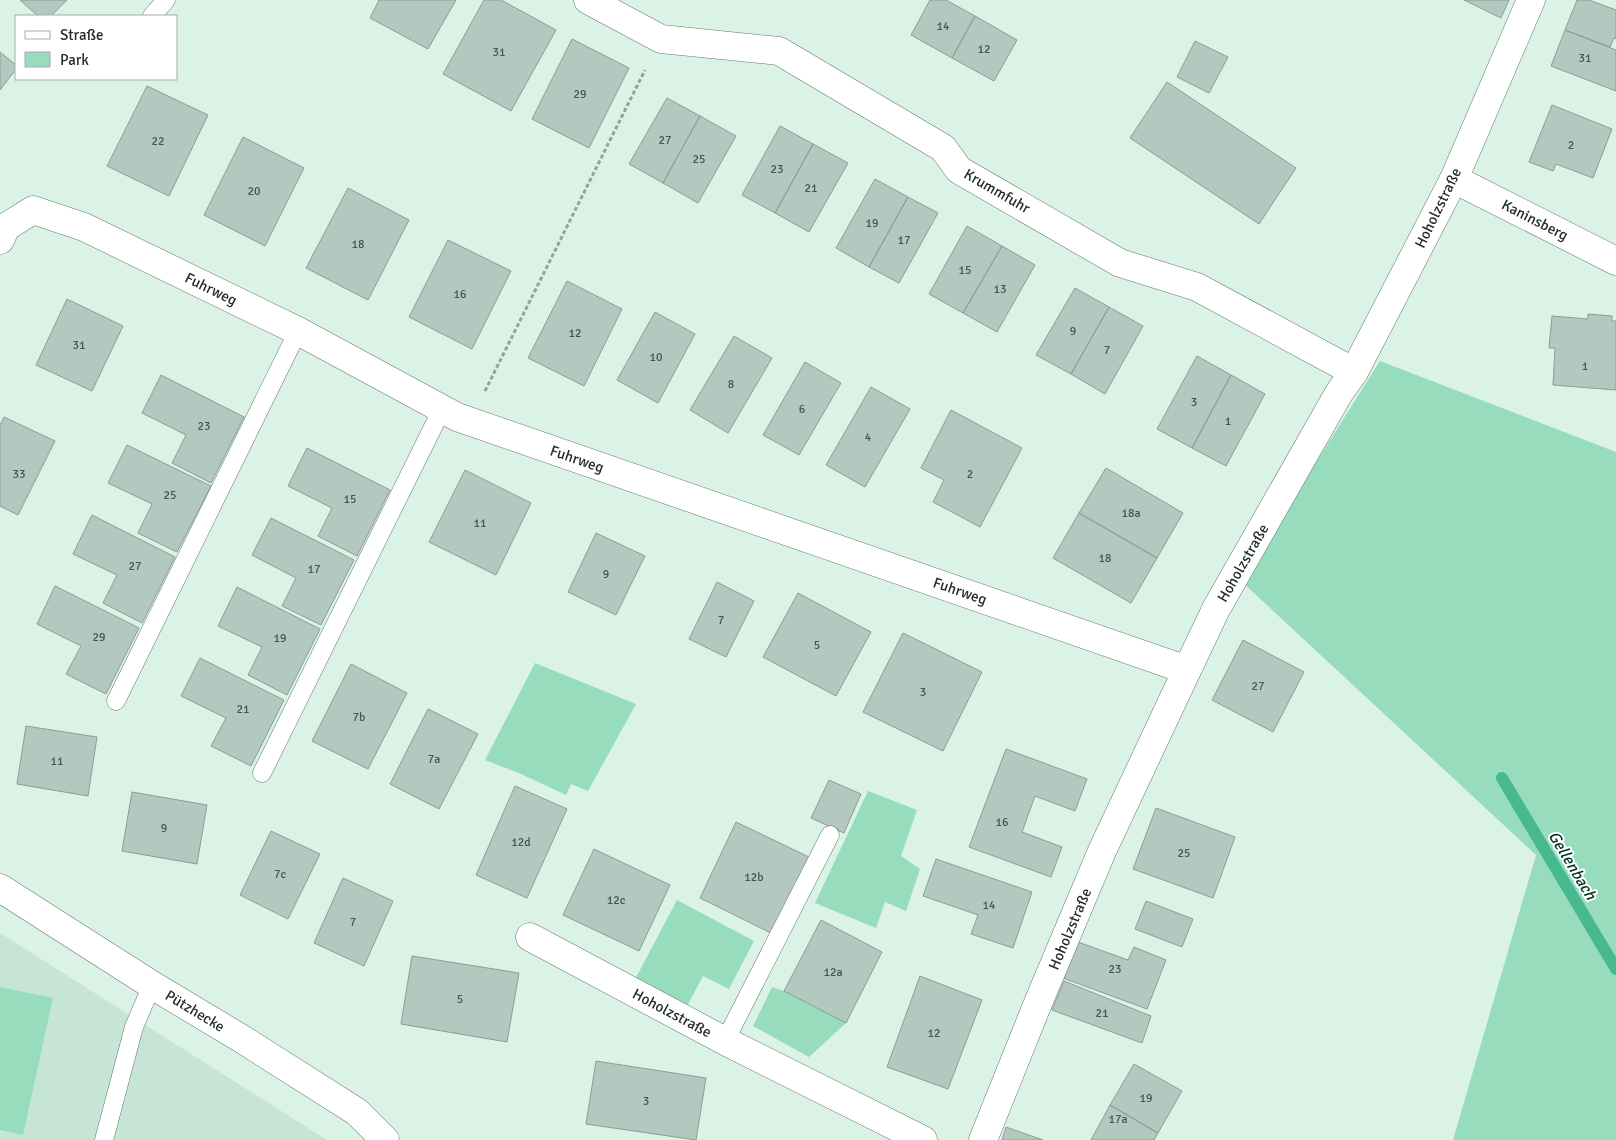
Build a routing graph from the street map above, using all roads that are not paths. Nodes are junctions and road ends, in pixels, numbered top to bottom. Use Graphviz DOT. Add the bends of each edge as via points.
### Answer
graph roads {
  1 [pos="166,0"];
  2 [pos="588,0"];
  3 [pos="1531,0"];
  4 [pos="153,15"];
  5 [pos="1454,179"];
  6 [pos="0,240"];
  7 [pos="1616,260"];
  8 [pos="298,331"];
  9 [pos="1354,372"];
  10 [pos="442,409"];
  11 [pos="1187,670"];
  12 [pos="116,701"];
  13 [pos="262,773"];
  14 [pos="830,835"];
  15 [pos="0,888"];
  16 [pos="530,937"];
  17 [pos="152,985"];
  18 [pos="725,1041"];
  19 [pos="104,1140"];
  20 [pos="385,1140"];
  21 [pos="923,1140"];
  22 [pos="983,1140"];
  1 -- 4 [label="lane"];
  2 -- 9 [label="street, Krummfuhr" via="661,39 779,51 943,148 959,170 1120,263 1197,288"];
  3 -- 5 [label="street, Hoholzstraße"];
  5 -- 7 [label="street, Kaninsberg"];
  5 -- 9 [label="street, Hoholzstraße"];
  6 -- 8 [label="street, Fuhrweg" via="6,227 33,210 84,227"];
  8 -- 10 [label="street, Fuhrweg"];
  8 -- 12 [label="lane"];
  9 -- 11 [label="street, Hoholzstraße" via="1216,609"];
  10 -- 11 [label="street, Fuhrweg" via="470,422"];
  10 -- 13 [label="lane"];
  11 -- 22 [label="street, Hoholzstraße" via="1102,851"];
  14 -- 18 [label="lane"];
  15 -- 17 [label="street, Pützhecke"];
  16 -- 18 [label="street, Hoholzstraße"];
  17 -- 19 [label="lane" via="134,1026"];
  17 -- 20 [label="street, Pützhecke" via="357,1112"];
  18 -- 21 [label="street, Hoholzstraße"];
}
